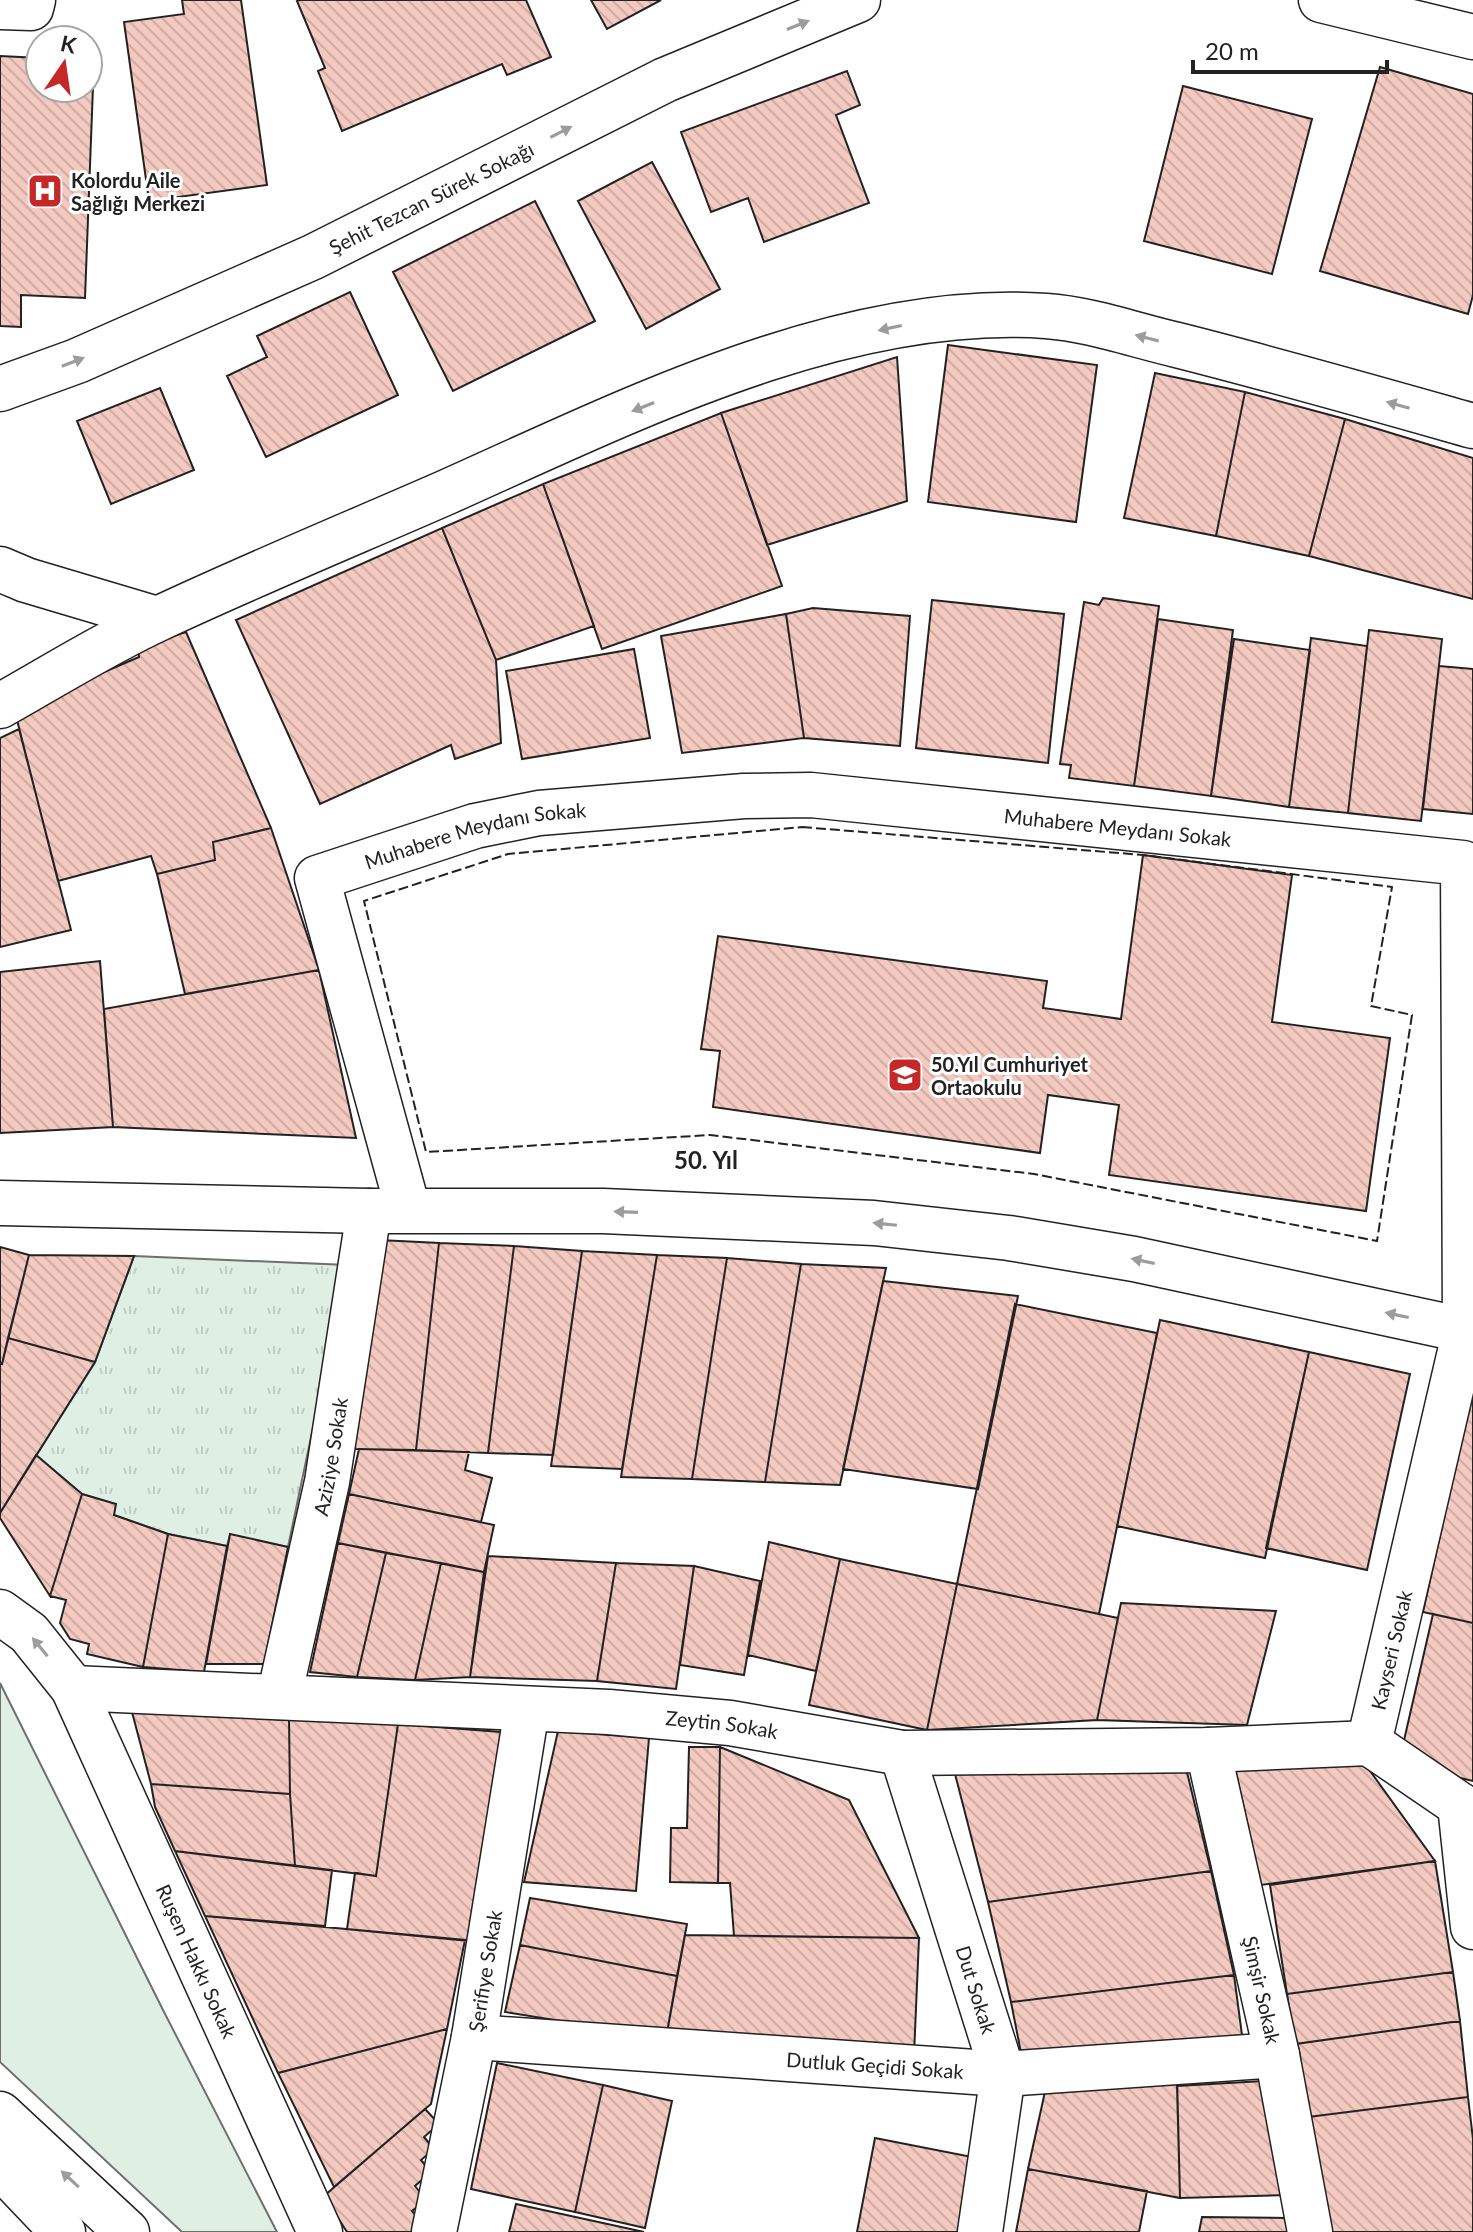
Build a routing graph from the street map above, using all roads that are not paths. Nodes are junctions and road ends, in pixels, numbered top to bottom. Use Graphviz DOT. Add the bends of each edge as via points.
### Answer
graph roads {
  1 [pos="858,0"];
  2 [pos="1321,0"];
  3 [pos="1473,37"];
  4 [pos="0,389"];
  5 [pos="1473,426"];
  6 [pos="0,569"];
  7 [pos="157,619"];
  8 [pos="0,706"];
  9 [pos="0,1203"];
  10 [pos="388,1210"];
  11 [pos="1469,1331"];
  12 [pos="0,1612"];
  13 [pos="73,1688"];
  14 [pos="279,1697"];
  15 [pos="527,1709"];
  16 [pos="1369,1743"];
  17 [pos="1208,1750"];
  18 [pos="902,1753"];
  19 [pos="1467,1805"];
  20 [pos="1473,1927"];
  21 [pos="474,2037"];
  22 [pos="1277,2055"];
  23 [pos="1003,2074"];
  24 [pos="0,2114"];
  25 [pos="0,2166"];
  26 [pos="63,2232"];
  27 [pos="127,2232"];
  28 [pos="320,2232"];
  29 [pos="434,2232"];
  30 [pos="980,2232"];
  31 [pos="1310,2232"];
  4 -- 1 [label="main road, Şehit Tezcan Sürek Sokağı, one-way" via="77,361 313,257 665,80"];
  2 -- 3 [label="main road"];
  5 -- 7 [label="main road, one-way" via="1286,372 1048,316 914,323 816,344 699,384"];
  6 -- 7 [label="main road"];
  7 -- 8 [label="main road"];
  9 -- 10 [label="main road"];
  11 -- 10 [label="main road, one-way" via="1134,1259 1009,1238 874,1223 603,1211"];
  10 -- 11 [label="main road, Muhabere Meydanı Sokak" via="317,878 475,826 539,813 811,795 1463,863"];
  10 -- 14 [label="main road, Aziziye Sokak"];
  11 -- 16 [label="main road, Kayseri Sokak"];
  13 -- 12 [label="main road, Ruşen Hakkı Sokak, one-way" via="29,1633"];
  13 -- 14 [label="main road, Zeytin Sokak"];
  13 -- 28 [label="main road, Ruşen Hakkı Sokak"];
  14 -- 15 [label="main road, Zeytin Sokak"];
  15 -- 18 [label="main road, Zeytin Sokak" via="730,1723"];
  15 -- 21 [label="main road, Şerifiye Sokak"];
  16 -- 17 [label="main road, Zeytin Sokak"];
  16 -- 19 [label="main road"];
  17 -- 18 [label="main road, Zeytin Sokak"];
  17 -- 22 [label="main road, Şimşir Sokak"];
  18 -- 23 [label="main road, Dut Sokak"];
  19 -- 20 [label="main road"];
  21 -- 23 [label="main road, Dutluk Geçidi Sokak"];
  21 -- 29 [label="main road, Şerifiye Sokak"];
  22 -- 23 [label="main road, Dutluk Geçidi Sokak"];
  22 -- 31 [label="main road, Şimşir Sokak"];
  23 -- 30 [label="main road, Dut Sokak"];
  27 -- 24 [label="main road, one-way"];
  25 -- 26 [label="main road"];
}
